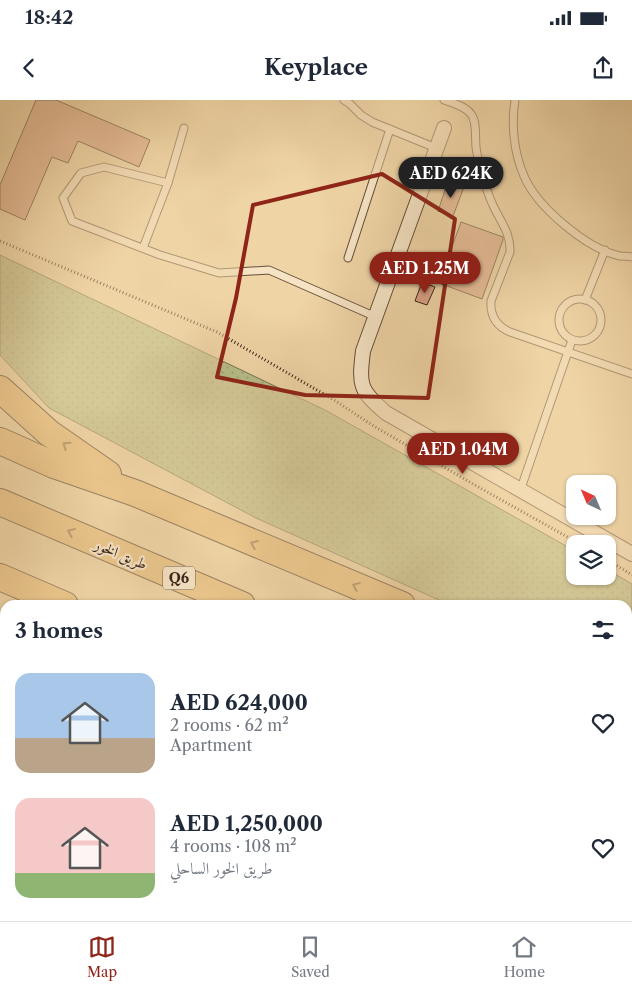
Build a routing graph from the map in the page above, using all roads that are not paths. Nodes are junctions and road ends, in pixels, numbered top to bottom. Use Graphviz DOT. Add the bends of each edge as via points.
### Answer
graph roads {
  1 [pos="344,100"];
  2 [pos="444,100"];
  3 [pos="515,100"];
  4 [pos="184,128"];
  5 [pos="444,128"];
  6 [pos="390,129"];
  7 [pos="436,148"];
  8 [pos="168,183"];
  9 [pos="143,248"];
  10 [pos="605,250"];
  11 [pos="632,257"];
  12 [pos="348,258"];
  13 [pos="586,300"];
  14 [pos="376,317"];
  15 [pos="572,340"];
  16 [pos="568,352"];
  17 [pos="632,374"];
  18 [pos="0,389"];
  19 [pos="0,441"];
  20 [pos="520,491"];
  21 [pos="135,493"];
  22 [pos="0,502"];
  23 [pos="632,554"];
  24 [pos="0,578"];
  25 [pos="53,600"];
  26 [pos="230,600"];
  27 [pos="390,600"];
  1 -- 6 [label="lane" via="372,122"];
  2 -- 16 [label="lane" via="467,110 474,119 476,151 486,187 509,236 510,252 491,301 495,321 504,330"];
  3 -- 10 [label="lane" via="515,142 525,178 544,205 563,224"];
  4 -- 8 [label="lane"];
  5 -- 7 [label="street"];
  6 -- 7 [label="lane"];
  6 -- 12 [label="lane"];
  7 -- 14 [label="street"];
  8 -- 9 [label="lane"];
  8 -- 9 [label="lane" via="104,167 81,173 63,198 72,221"];
  9 -- 14 [label="lane" via="218,273 269,270"];
  10 -- 11 [label="lane"];
  10 -- 13 [label="lane"];
  13 -- 15 [label="lane" via="571,301 561,312 559,326 562,333"];
  13 -- 15 [label="lane" via="597,308 601,322 599,329 589,340"];
  14 -- 20 [label="street" via="360,374 363,388 372,402 392,417"];
  15 -- 16 [label="lane"];
  16 -- 17 [label="lane"];
  16 -- 20 [label="lane"];
  21 -- 18 [label="highway, one-way" via="49,433"];
  19 -- 21 [label="highway" via="54,465"];
  20 -- 23 [label="street"];
  27 -- 21 [label="highway, one-way"];
  26 -- 22 [label="highway, طريق الخور / Q6, one-way"];
  24 -- 25 [label="highway"];
}
